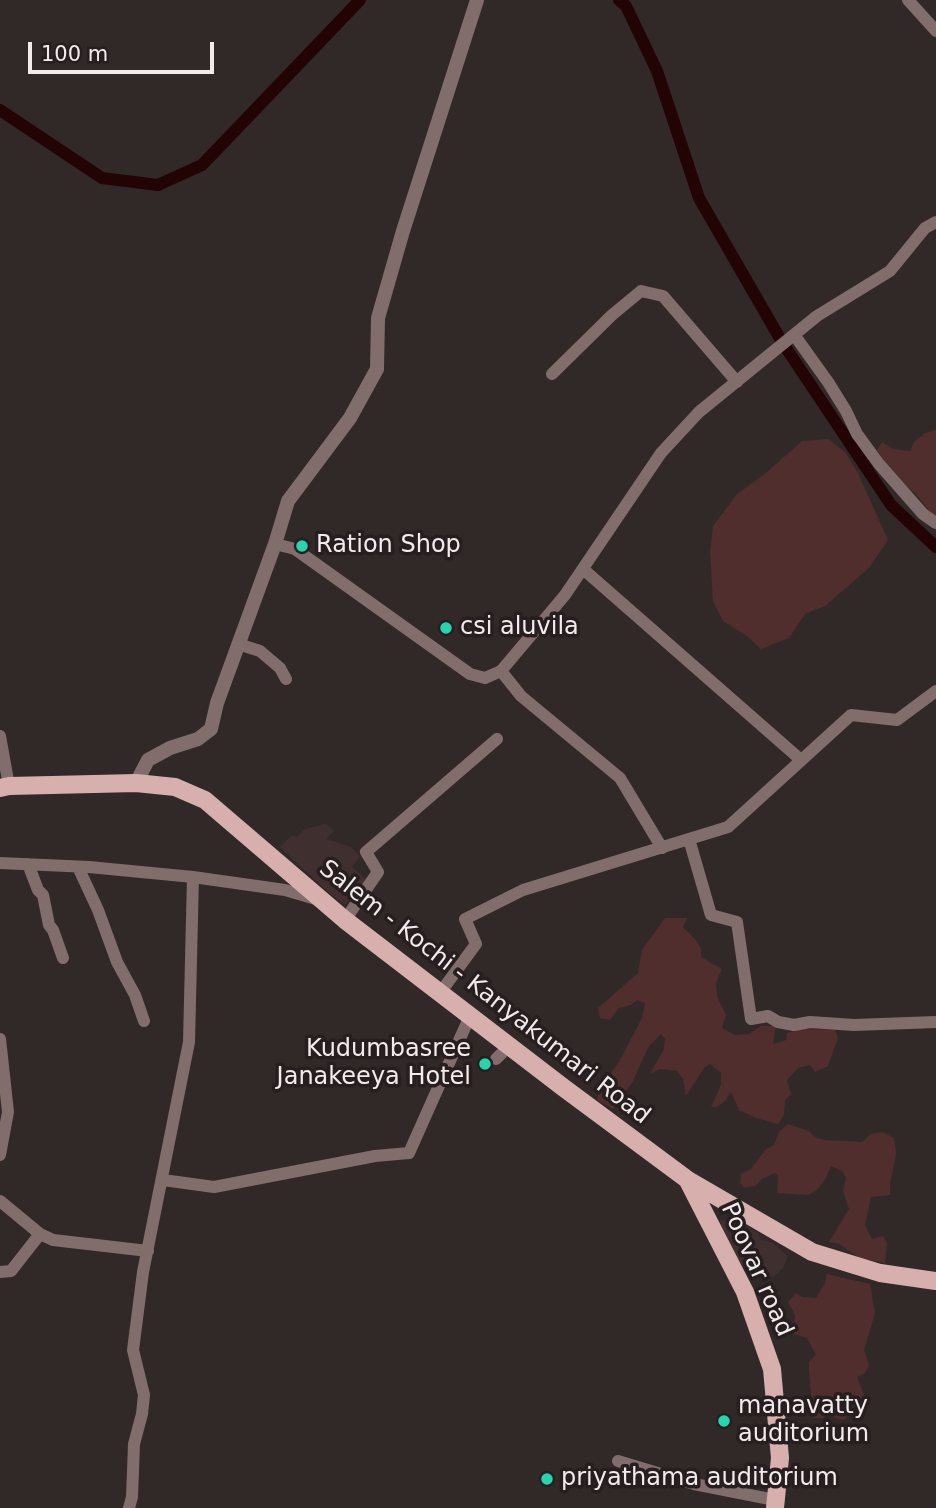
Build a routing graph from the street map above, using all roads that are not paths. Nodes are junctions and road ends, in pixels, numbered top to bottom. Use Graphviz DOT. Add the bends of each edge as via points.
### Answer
graph roads {
  1 [pos="477,0"];
  2 [pos="908,0"];
  3 [pos="936,30"];
  4 [pos="936,222"];
  5 [pos="795,336"];
  6 [pos="552,373"];
  7 [pos="737,382"];
  8 [pos="936,523"];
  9 [pos="275,544"];
  10 [pos="583,569"];
  11 [pos="238,645"];
  12 [pos="501,671"];
  13 [pos="286,679"];
  14 [pos="936,691"];
  15 [pos="0,736"];
  16 [pos="497,739"];
  17 [pos="801,760"];
  18 [pos="136,783"];
  19 [pos="4,787"];
  20 [pos="689,839"];
  21 [pos="662,848"];
  22 [pos="0,863"];
  23 [pos="28,864"];
  24 [pos="78,867"];
  25 [pos="193,877"];
  26 [pos="323,902"];
  27 [pos="345,920"];
  28 [pos="63,958"];
  29 [pos="440,993"];
  30 [pos="470,1016"];
  31 [pos="144,1021"];
  32 [pos="936,1022"];
  33 [pos="509,1046"];
  34 [pos="1,1047"];
  35 [pos="496,1059"];
  36 [pos="0,1155"];
  37 [pos="163,1180"];
  38 [pos="688,1180"];
  39 [pos="0,1201"];
  40 [pos="40,1234"];
  41 [pos="148,1251"];
  42 [pos="0,1272"];
  43 [pos="936,1280"];
  44 [pos="618,1461"];
  45 [pos="775,1504"];
  46 [pos="129,1508"];
  1 -- 9 [label="street" via="378,318 377,369 350,418 288,501"];
  2 -- 3 [label="street"];
  4 -- 5 [label="street" via="925,228 890,271 817,316"];
  5 -- 7 [label="street"];
  5 -- 8 [label="street" via="878,464"];
  6 -- 7 [label="street" via="641,291 663,296"];
  7 -- 10 [label="street" via="699,412 661,453"];
  9 -- 11 [label="street"];
  9 -- 12 [label="street" via="295,548 470,674 485,678"];
  10 -- 12 [label="street"];
  10 -- 17 [label="street"];
  11 -- 13 [label="street" via="260,651"];
  11 -- 18 [label="street" via="211,729 148,760"];
  12 -- 21 [label="street" via="521,696 620,778"];
  14 -- 17 [label="street" via="897,720 852,715"];
  15 -- 19 [label="street"];
  16 -- 27 [label="street" via="366,852 378,872"];
  17 -- 20 [label="street" via="728,827"];
  18 -- 19 [label="main road, Salem - Kochi - Kanyakumari Road"];
  18 -- 26 [label="main road, Salem - Kochi - Kanyakumari Road" via="175,787 205,800"];
  20 -- 21 [label="street"];
  20 -- 32 [label="street" via="711,915 737,922 751,1019 768,1016 794,1025"];
  21 -- 29 [label="street" via="523,890 465,919 476,944"];
  22 -- 23 [label="street"];
  23 -- 24 [label="street"];
  23 -- 28 [label="street"];
  24 -- 25 [label="street"];
  24 -- 31 [label="street"];
  25 -- 26 [label="street" via="285,890"];
  25 -- 37 [label="street" via="189,1042"];
  26 -- 27 [label="main road, Salem - Kochi - Kanyakumari Road"];
  27 -- 29 [label="main road, Salem - Kochi - Kanyakumari Road"];
  29 -- 30 [label="main road, Salem - Kochi - Kanyakumari Road"];
  30 -- 33 [label="main road, Salem - Kochi - Kanyakumari Road"];
  30 -- 37 [label="street" via="409,1153 214,1187"];
  33 -- 35 [label="street"];
  33 -- 38 [label="main road, Salem - Kochi - Kanyakumari Road"];
  34 -- 36 [label="street" via="8,1112"];
  37 -- 41 [label="street"];
  38 -- 43 [label="main road, Salem - Kochi - Kanyakumari Road" via="812,1252 880,1273"];
  38 -- 45 [label="main road, Poovar road" via="745,1293 772,1369 780,1458"];
  39 -- 40 [label="street"];
  40 -- 41 [label="street" via="53,1240"];
  40 -- 42 [label="street" via="11,1271"];
  41 -- 46 [label="street" via="133,1350 144,1395"];
  44 -- 45 [label="street"];
}
